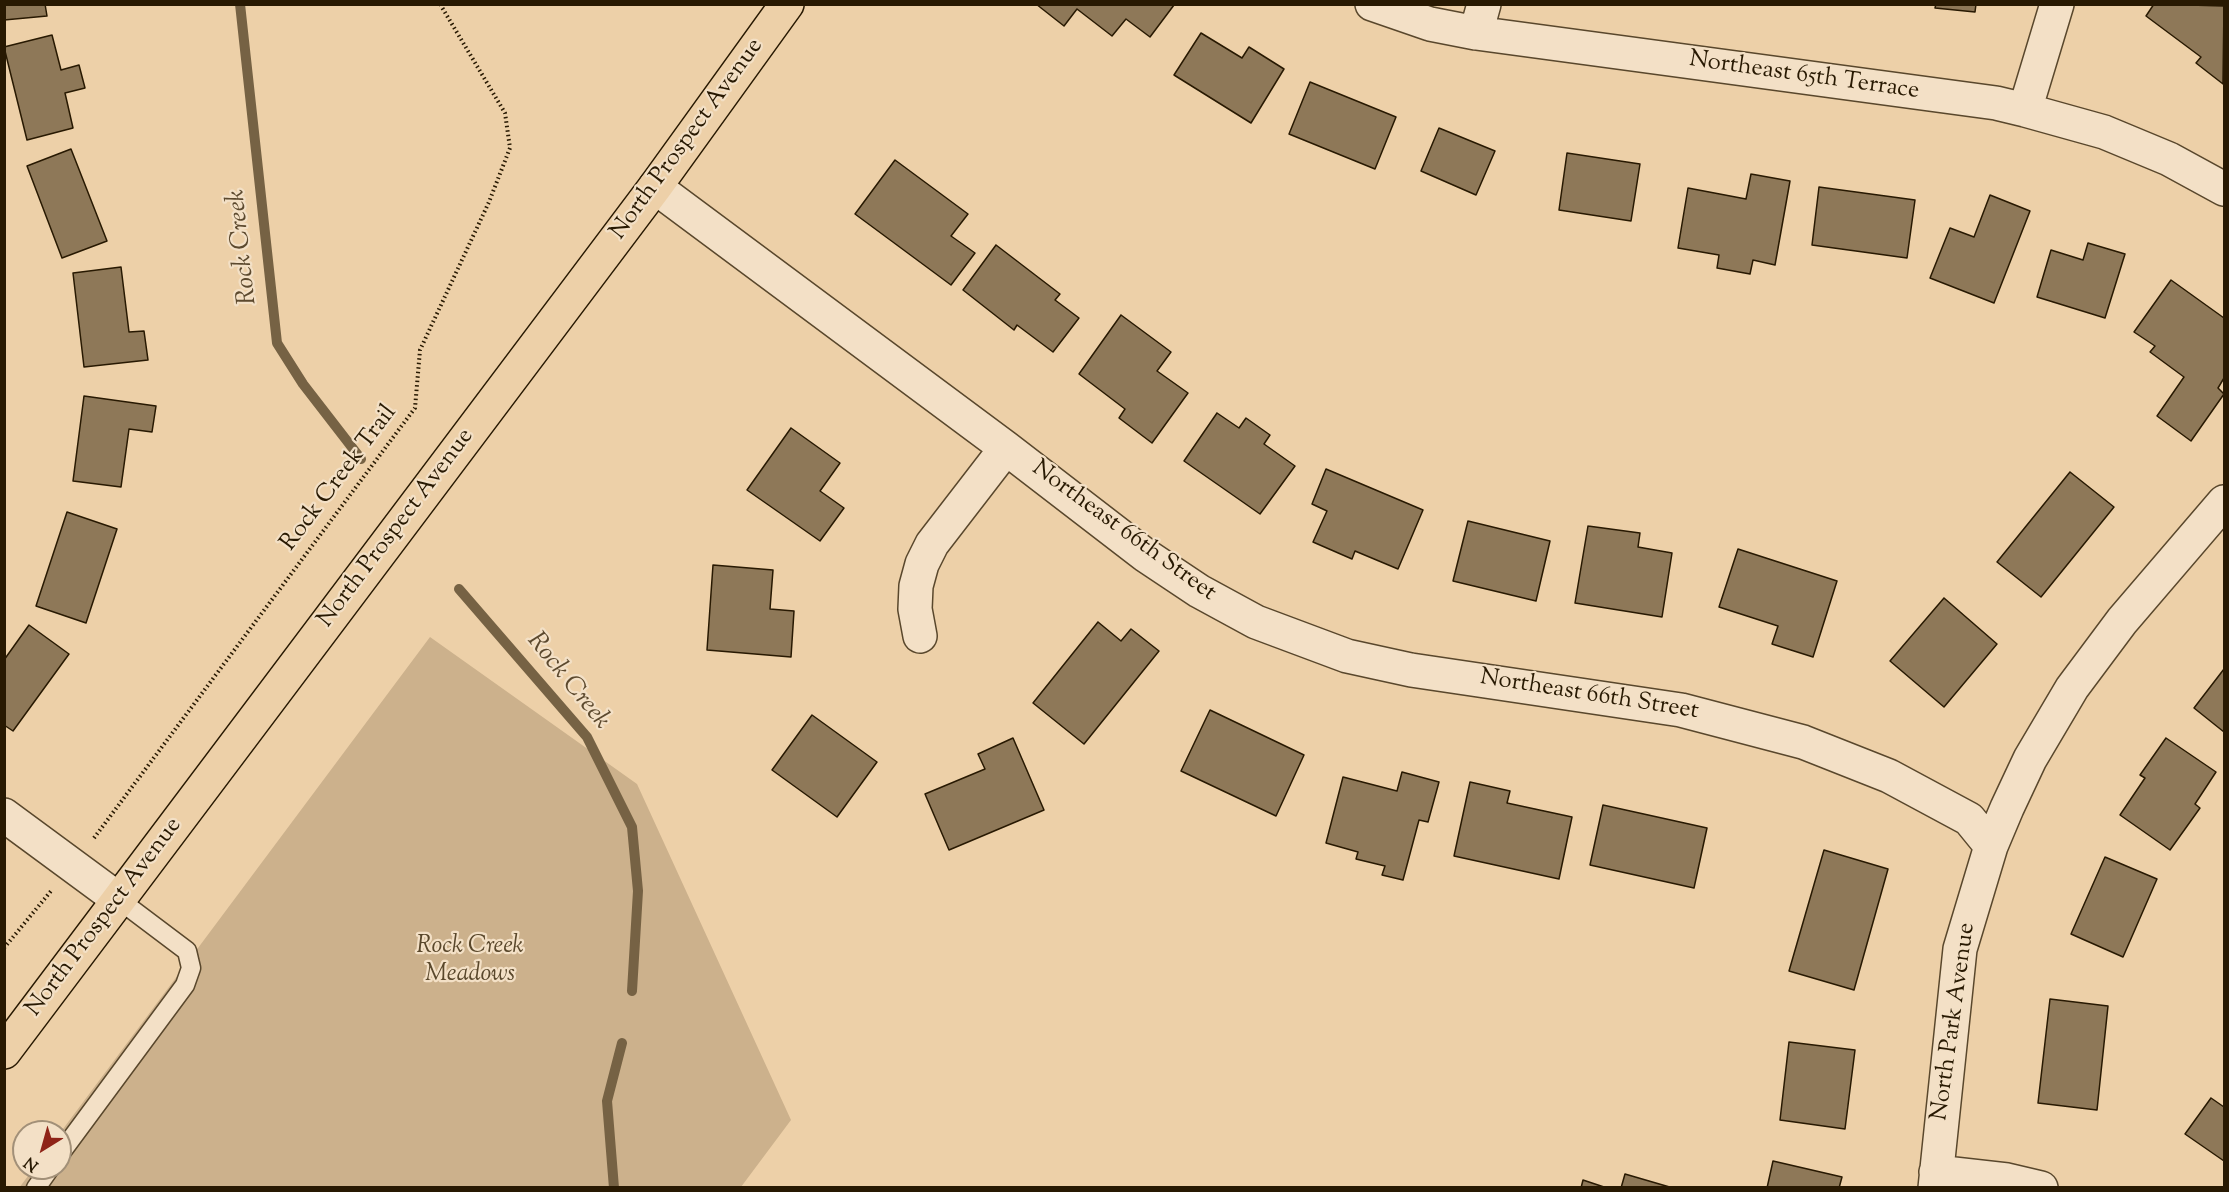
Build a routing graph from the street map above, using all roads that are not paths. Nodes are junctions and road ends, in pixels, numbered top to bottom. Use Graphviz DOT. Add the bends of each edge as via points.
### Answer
graph roads {
  1 [pos="787,4"];
  2 [pos="1372,4"];
  3 [pos="2057,4"];
  4 [pos="1480,19"];
  5 [pos="2025,110"];
  6 [pos="655,187"];
  7 [pos="2224,189"];
  8 [pos="1006,448"];
  9 [pos="2224,502"];
  10 [pos="920,636"];
  11 [pos="4,815"];
  12 [pos="1991,846"];
  13 [pos="118,899"];
  14 [pos="4,1052"];
  15 [pos="72,1138"];
  16 [pos="1935,1180"];
  17 [pos="2041,1188"];
  1 -- 6 [label="main road, North Prospect Avenue"];
  2 -- 4 [label="street, Northeast 65th Terrace" via="1430,24"];
  3 -- 5 [label="street"];
  4 -- 5 [label="street, Northeast 65th Terrace"];
  5 -- 7 [label="street, Northeast 65th Terrace" via="2104,132 2169,159"];
  6 -- 8 [label="street, Northeast 66th Street"];
  6 -- 13 [label="main road, North Prospect Avenue"];
  8 -- 10 [label="street" via="922,564 915,609"];
  8 -- 12 [label="street, Northeast 66th Street" via="1145,555 1256,622 1347,656 1411,670 1681,710 1803,742 1889,776 1970,819"];
  9 -- 12 [label="street, North Park Avenue" via="2121,621 2072,688 2030,759"];
  11 -- 13 [label="street"];
  12 -- 16 [label="street, North Park Avenue" via="1960,949"];
  13 -- 14 [label="main road, North Prospect Avenue"];
  13 -- 15 [label="lane" via="187,951 191,968 185,985"];
  16 -- 17 [label="street" via="2007,1180"];
}
